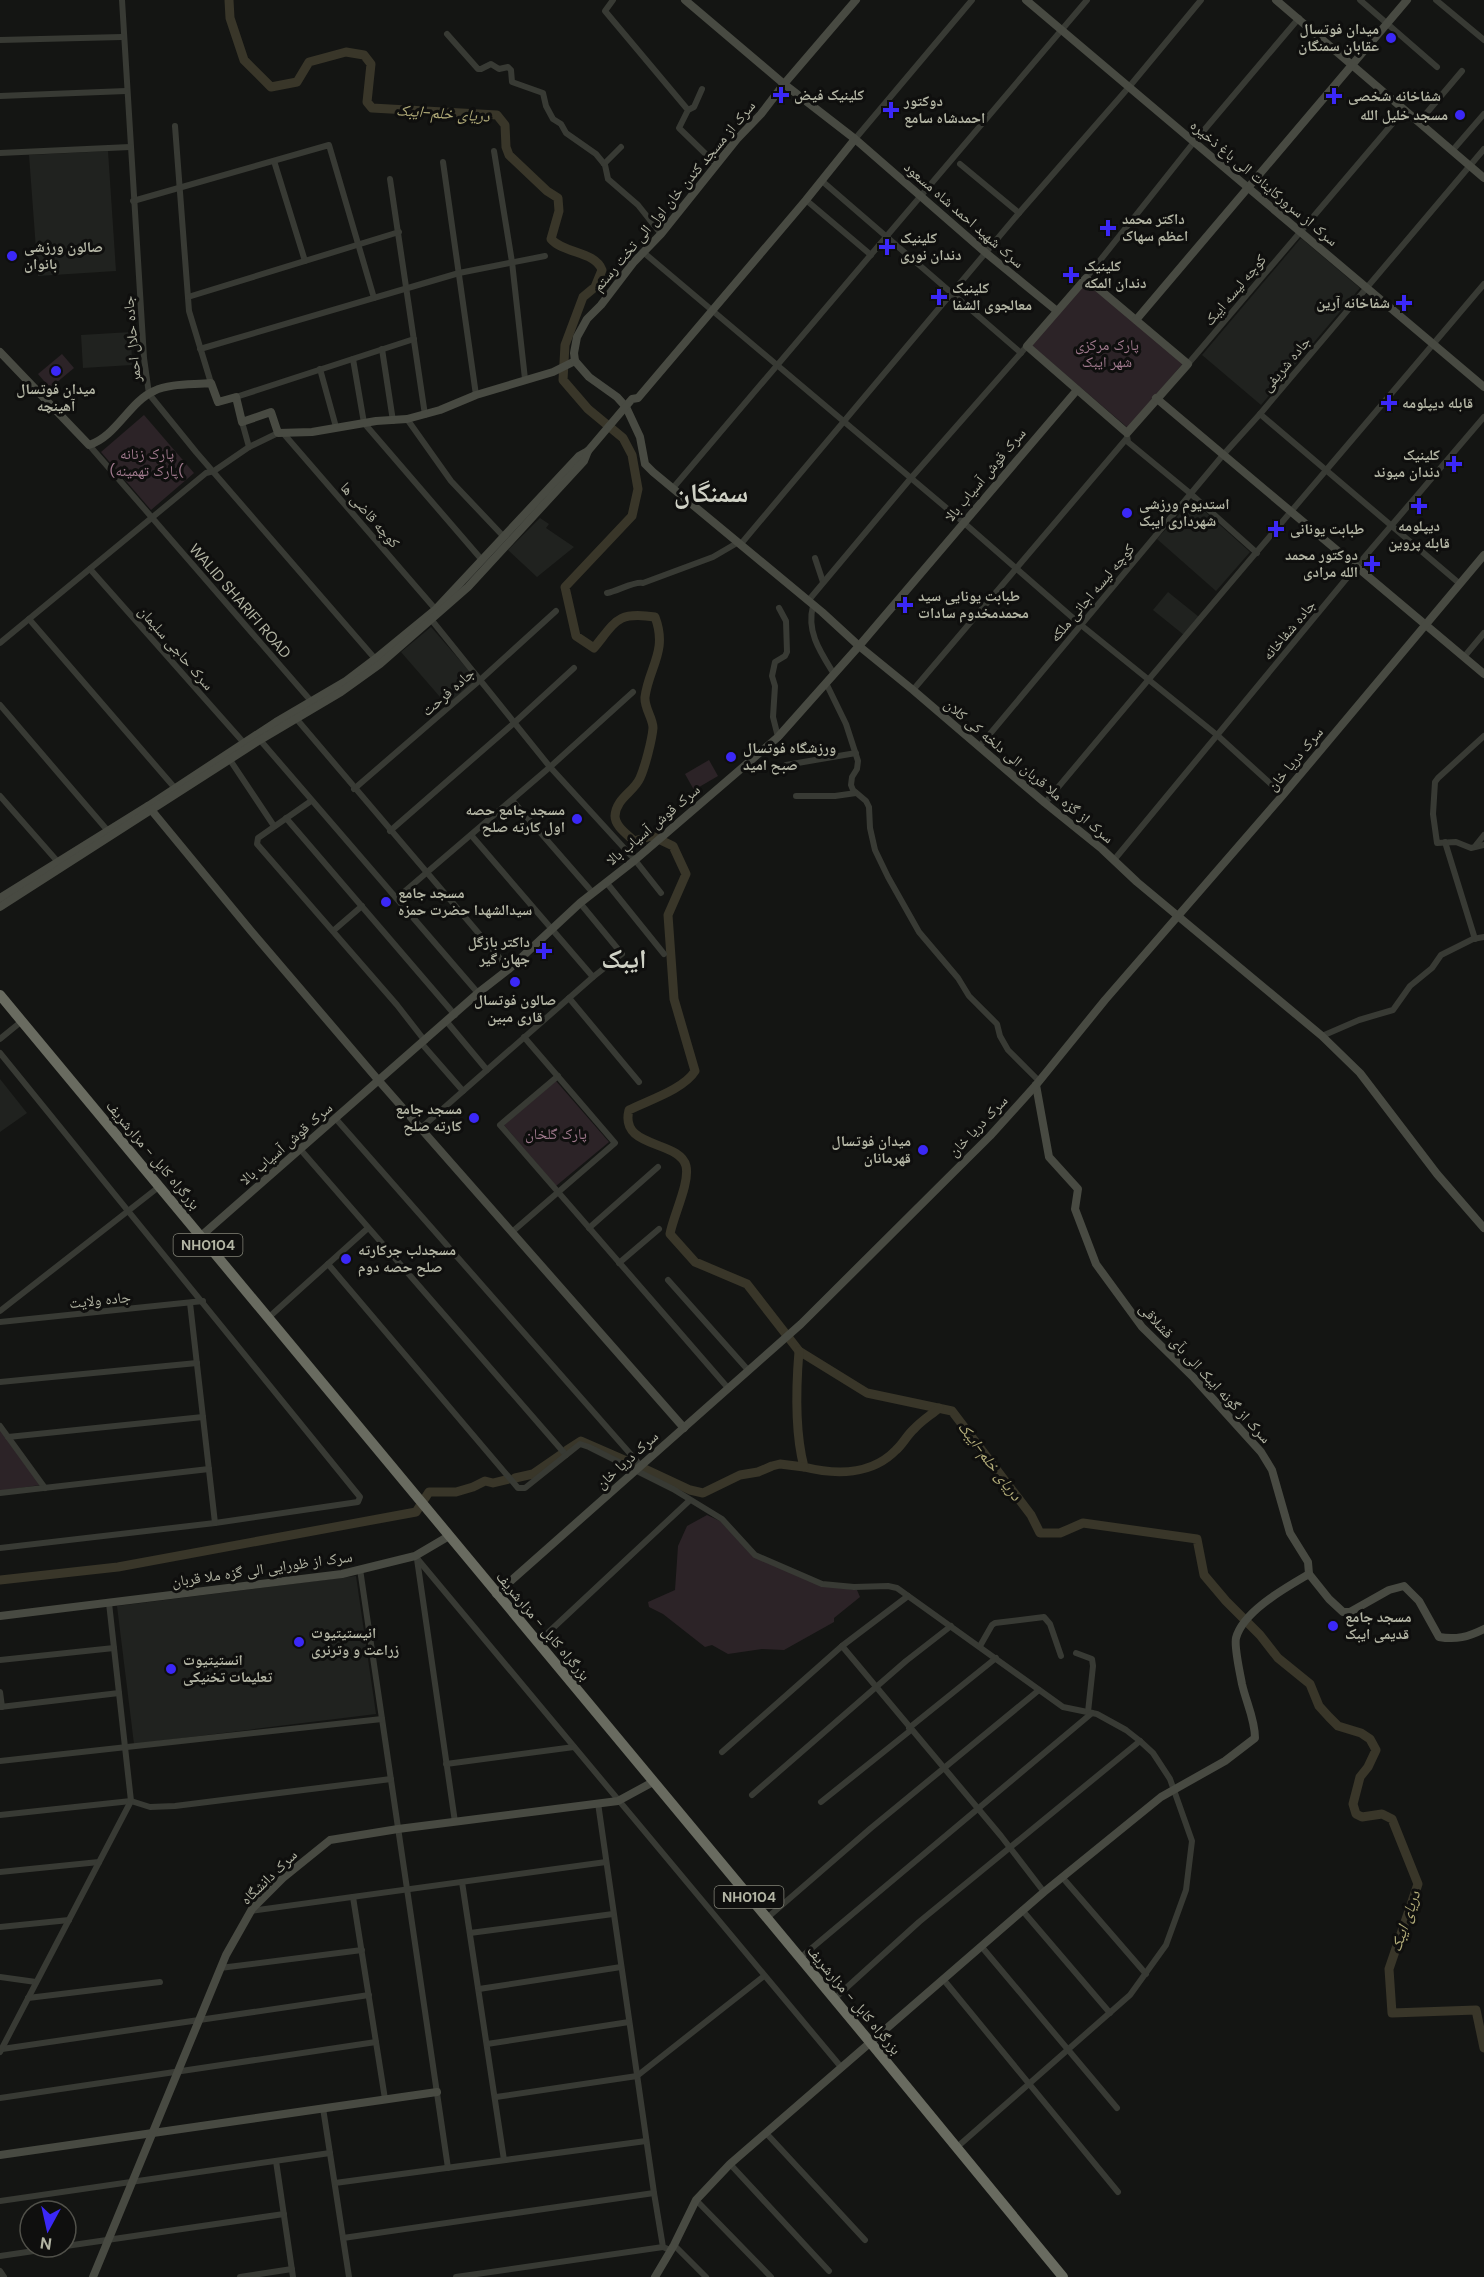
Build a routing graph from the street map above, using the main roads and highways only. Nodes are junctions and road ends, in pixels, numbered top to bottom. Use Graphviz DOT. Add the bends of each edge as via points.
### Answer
graph roads {
  1 [pos="0,995"];
  2 [pos="1063,2277"];
  1 -- 2 [label="highway, بزرگراه کابل - مزارشریف / NH0104"];
}
